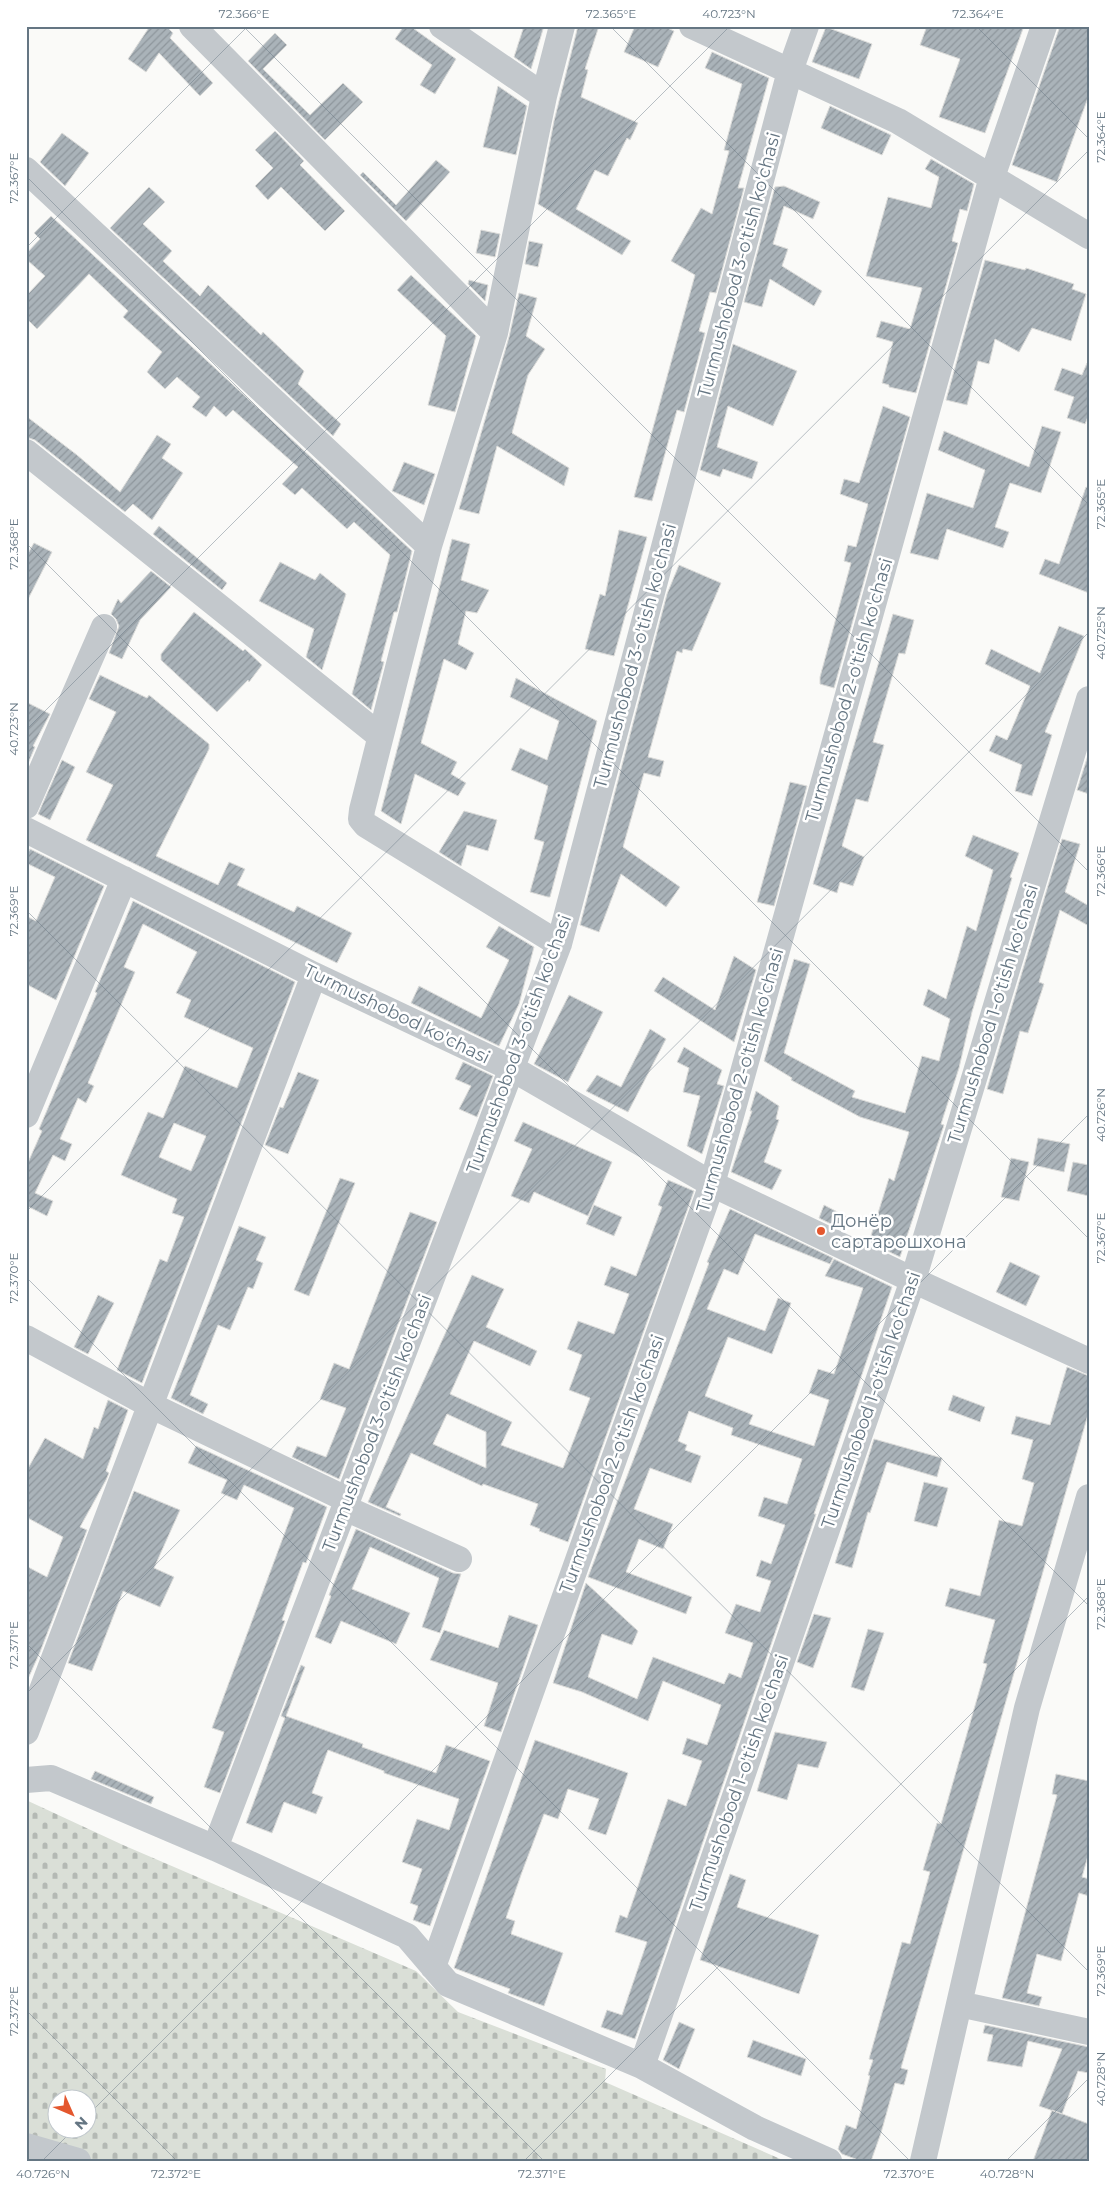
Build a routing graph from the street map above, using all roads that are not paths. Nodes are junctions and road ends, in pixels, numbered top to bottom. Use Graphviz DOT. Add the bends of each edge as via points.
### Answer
graph roads {
  1 [pos="192,26"];
  2 [pos="442,26"];
  3 [pos="562,26"];
  4 [pos="692,26"];
  5 [pos="806,26"];
  6 [pos="1044,26"];
  7 [pos="790,71"];
  8 [pos="544,96"];
  9 [pos="26,170"];
  10 [pos="992,177"];
  11 [pos="1089,236"];
  12 [pos="495,333"];
  13 [pos="26,452"];
  14 [pos="429,546"];
  15 [pos="104,627"];
  16 [pos="1089,699"];
  17 [pos="380,736"];
  18 [pos="26,806"];
  19 [pos="26,830"];
  20 [pos="124,879"];
  21 [pos="559,944"];
  22 [pos="314,975"];
  23 [pos="513,1069"];
  24 [pos="26,1115"];
  25 [pos="712,1184"];
  26 [pos="913,1280"];
  27 [pos="26,1338"];
  28 [pos="1089,1361"];
  29 [pos="150,1405"];
  30 [pos="1089,1497"];
  31 [pos="346,1504"];
  32 [pos="459,1559"];
  33 [pos="26,1732"];
  34 [pos="26,1760"];
  35 [pos="39,1779"];
  36 [pos="215,1848"];
  37 [pos="433,1966"];
  38 [pos="959,2004"];
  39 [pos="1089,2032"];
  40 [pos="642,2066"];
  41 [pos="26,2146"];
  42 [pos="78,2161"];
  43 [pos="829,2161"];
  44 [pos="923,2161"];
  1 -- 12 [label="street"];
  2 -- 8 [label="street"];
  3 -- 8 [label="street"];
  4 -- 7 [label="street"];
  5 -- 7 [label="street, Turmushobod 3-o'tish ko'chasi"];
  6 -- 10 [label="street, Turmushobod 2-o'tish ko'chasi"];
  7 -- 10 [label="street" via="898,120"];
  7 -- 21 [label="street, Turmushobod 3-o'tish ko'chasi"];
  8 -- 12 [label="street"];
  9 -- 14 [label="street"];
  10 -- 11 [label="street"];
  10 -- 25 [label="street, Turmushobod 2-o'tish ko'chasi"];
  12 -- 14 [label="street"];
  13 -- 17 [label="street"];
  14 -- 17 [label="street"];
  15 -- 18 [label="street"];
  16 -- 26 [label="street, Turmushobod 1-o'tish ko'chasi"];
  17 -- 21 [label="street" via="362,810 366,825"];
  19 -- 20 [label="street, Turmushobod ko'chasi"];
  20 -- 22 [label="street, Turmushobod ko'chasi"];
  20 -- 24 [label="street"];
  21 -- 23 [label="street, Turmushobod 3-o'tish ko'chasi"];
  22 -- 23 [label="street, Turmushobod ko'chasi"];
  22 -- 29 [label="street"];
  23 -- 25 [label="street, Turmushobod ko'chasi"];
  23 -- 31 [label="street, Turmushobod 3-o'tish ko'chasi"];
  25 -- 26 [label="street, Turmushobod ko'chasi"];
  25 -- 37 [label="street, Turmushobod 2-o'tish ko'chasi"];
  26 -- 28 [label="street, Turmushobod ko'chasi"];
  26 -- 40 [label="street, Turmushobod 1-o'tish ko'chasi"];
  27 -- 29 [label="street"];
  29 -- 31 [label="street"];
  29 -- 33 [label="street"];
  30 -- 38 [label="street" via="1027,1708"];
  31 -- 32 [label="street"];
  31 -- 36 [label="street, Turmushobod 3-o'tish ko'chasi"];
  34 -- 35 [label="street"];
  35 -- 36 [label="street"];
  36 -- 37 [label="street" via="407,1936"];
  37 -- 40 [label="street" via="448,1984"];
  38 -- 39 [label="street"];
  38 -- 44 [label="street"];
  40 -- 43 [label="street" via="755,2128"];
  41 -- 42 [label="street"];
}
